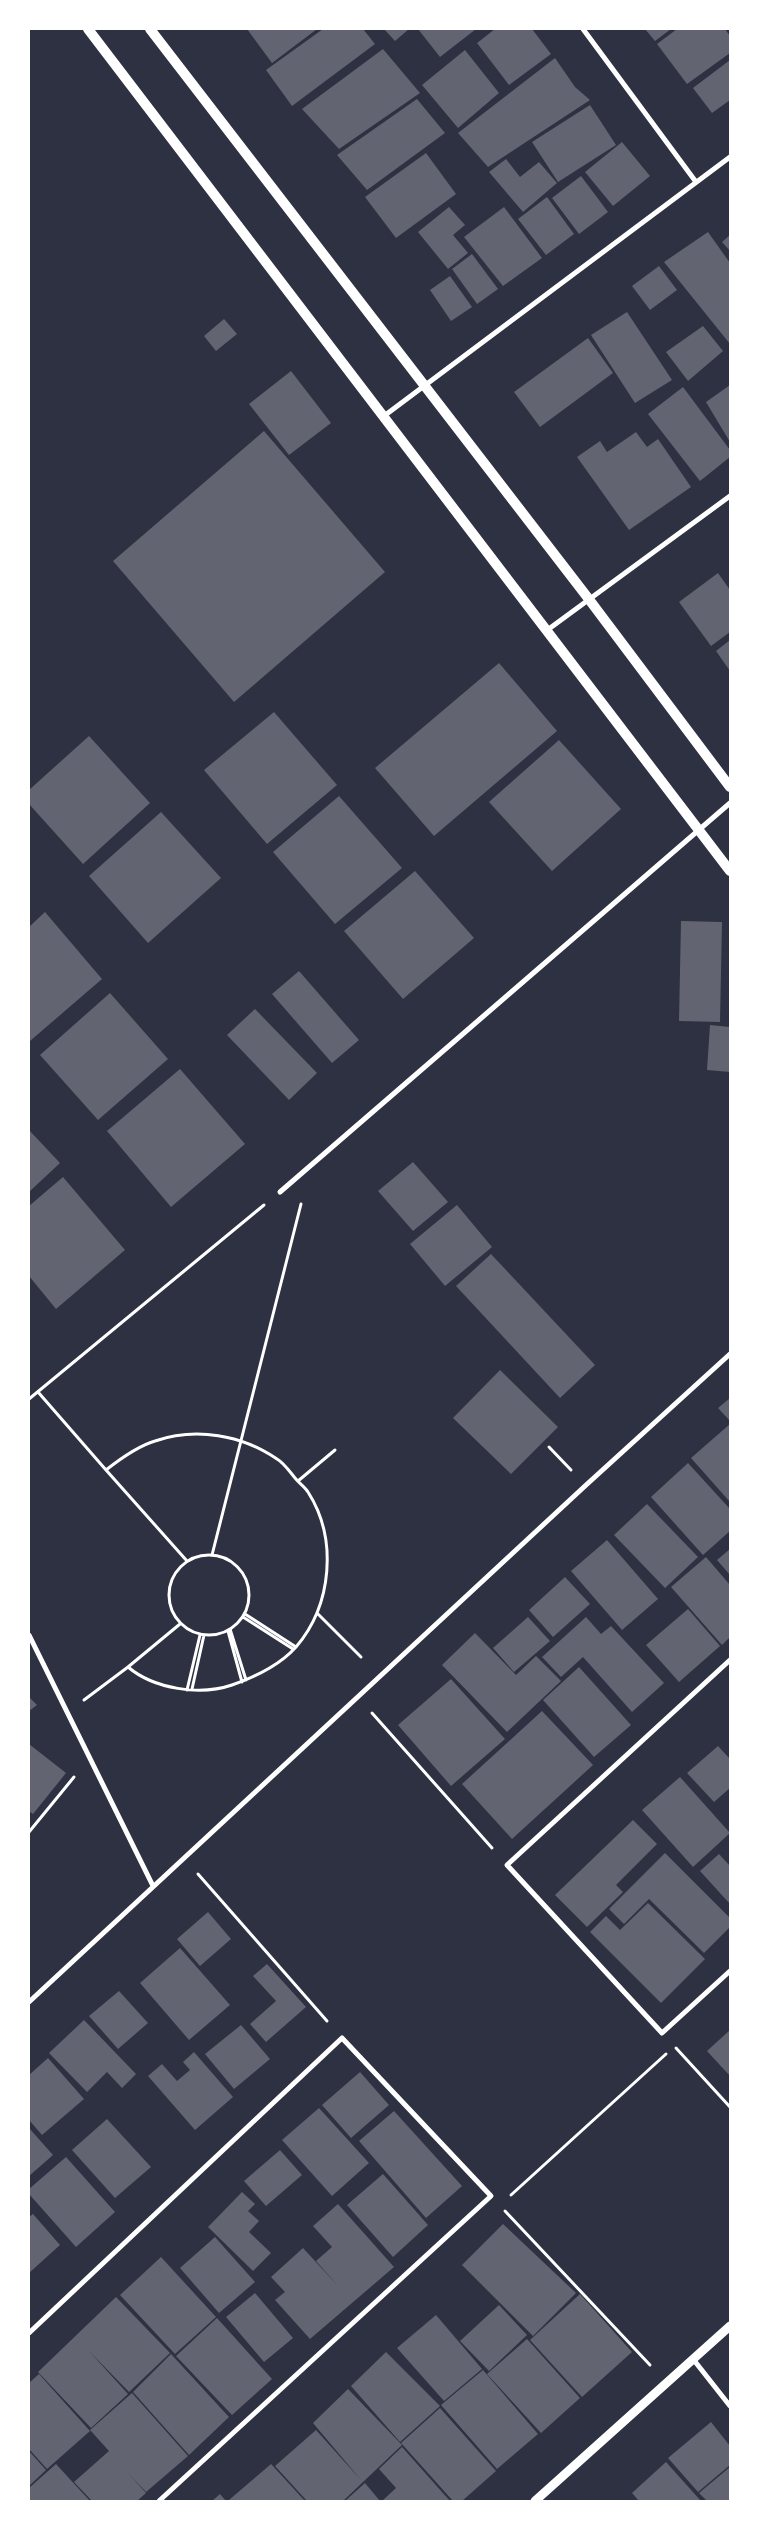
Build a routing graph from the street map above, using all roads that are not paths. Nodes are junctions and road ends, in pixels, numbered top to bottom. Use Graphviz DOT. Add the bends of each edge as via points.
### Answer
graph roads {
  1 [pos="88,29"];
  2 [pos="150,29"];
  3 [pos="583,29"];
  4 [pos="730,156"];
  5 [pos="696,182"];
  6 [pos="424,386"];
  7 [pos="384,416"];
  8 [pos="730,496"];
  9 [pos="588,598"];
  10 [pos="546,631"];
  11 [pos="730,787"];
  12 [pos="730,803"];
  13 [pos="699,829"];
  14 [pos="730,871"];
  15 [pos="280,1192"];
  16 [pos="730,1354"];
  17 [pos="29,1635"];
  18 [pos="730,1660"];
  19 [pos="153,1886"];
  20 [pos="730,1971"];
  21 [pos="29,2002"];
  22 [pos="730,2326"];
  23 [pos="29,2334"];
  24 [pos="692,2359"];
  25 [pos="730,2406"];
  26 [pos="159,2501"];
  27 [pos="535,2501"];
  1 -- 7 [label="main road"];
  2 -- 6 [label="main road"];
  3 -- 5 [label="street"];
  4 -- 5 [label="street"];
  5 -- 6 [label="street"];
  6 -- 7 [label="street"];
  6 -- 9 [label="main road"];
  7 -- 10 [label="main road"];
  8 -- 9 [label="street"];
  9 -- 10 [label="street"];
  9 -- 11 [label="main road"];
  10 -- 13 [label="main road"];
  12 -- 13 [label="street"];
  13 -- 14 [label="main road"];
  13 -- 15 [label="street"];
  16 -- 19 [label="street"];
  17 -- 19 [label="street"];
  18 -- 20 [label="street" via="507,1865 662,2033"];
  19 -- 21 [label="street"];
  22 -- 24 [label="street"];
  23 -- 26 [label="street" via="342,2038 491,2196"];
  24 -- 25 [label="street"];
  24 -- 27 [label="street"];
}
